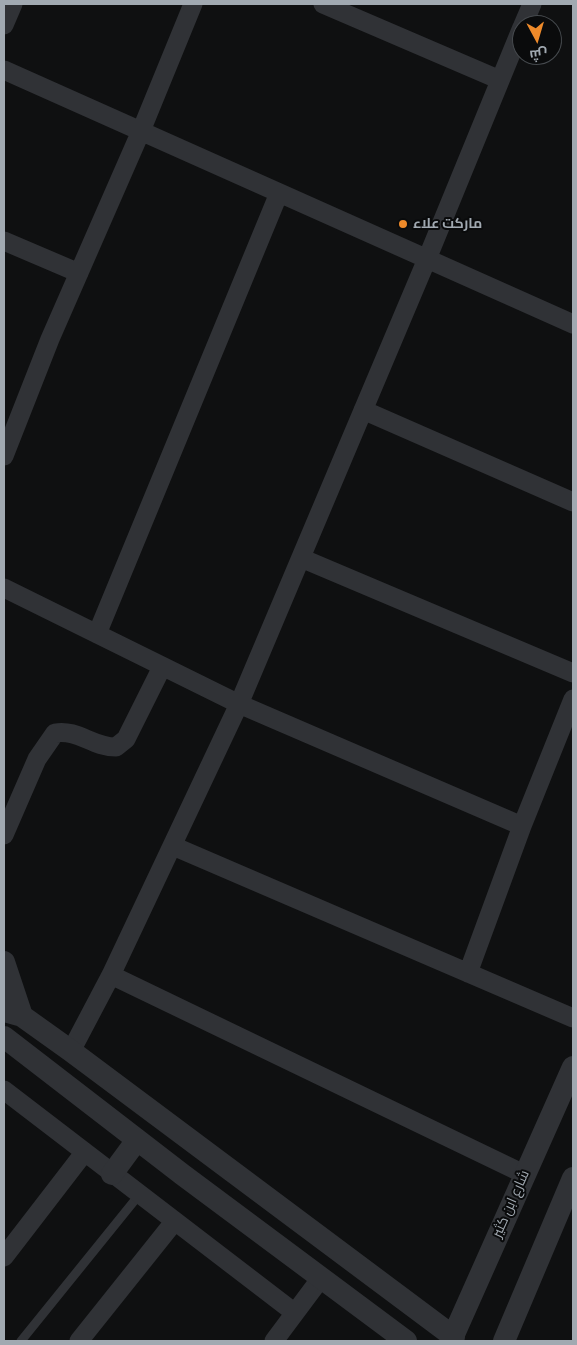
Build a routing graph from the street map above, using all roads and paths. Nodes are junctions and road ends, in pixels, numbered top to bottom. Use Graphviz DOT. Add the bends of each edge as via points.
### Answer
graph roads {
  1 [pos="12,4"];
  2 [pos="193,4"];
  3 [pos="323,4"];
  4 [pos="353,10"];
  5 [pos="4,25"];
  6 [pos="512,51"];
  7 [pos="4,70"];
  8 [pos="500,80"];
  9 [pos="141,131"];
  10 [pos="279,193"];
  11 [pos="4,241"];
  12 [pos="427,259"];
  13 [pos="79,273"];
  14 [pos="571,317"];
  15 [pos="363,410"];
  16 [pos="11,414"];
  17 [pos="4,456"];
  18 [pos="573,502"];
  19 [pos="300,558"];
  20 [pos="4,588"];
  21 [pos="97,634"];
  22 [pos="162,667"];
  23 [pos="573,673"];
  24 [pos="573,699"];
  25 [pos="239,704"];
  26 [pos="522,826"];
  27 [pos="4,835"];
  28 [pos="173,846"];
  29 [pos="4,962"];
  30 [pos="468,973"];
  31 [pos="111,975"];
  32 [pos="13,1014"];
  33 [pos="573,1018"];
  34 [pos="4,1038"];
  35 [pos="71,1050"];
  36 [pos="573,1067"];
  37 [pos="4,1090"];
  38 [pos="137,1140"];
  39 [pos="84,1154"];
  40 [pos="112,1174"];
  41 [pos="524,1174"];
  42 [pos="573,1178"];
  43 [pos="139,1195"];
  44 [pos="267,1197"];
  45 [pos="174,1222"];
  46 [pos="248,1223"];
  47 [pos="4,1257"];
  48 [pos="321,1278"];
  49 [pos="295,1313"];
  50 [pos="453,1339"];
  51 [pos="21,1341"];
  52 [pos="80,1341"];
  53 [pos="274,1341"];
  54 [pos="406,1341"];
  55 [pos="504,1341"];
  1 -- 5 [label="street"];
  2 -- 9 [label="street"];
  3 -- 4 [label="street"];
  4 -- 8 [label="street"];
  6 -- 8 [label="street"];
  7 -- 9 [label="street"];
  8 -- 12 [label="street"];
  9 -- 10 [label="street"];
  9 -- 13 [label="street"];
  10 -- 12 [label="street"];
  10 -- 21 [label="street"];
  11 -- 13 [label="street"];
  12 -- 14 [label="street"];
  12 -- 15 [label="street"];
  13 -- 16 [label="street"];
  15 -- 18 [label="street"];
  15 -- 19 [label="street"];
  16 -- 17 [label="street"];
  19 -- 23 [label="street"];
  19 -- 25 [label="street"];
  20 -- 21 [label="street"];
  21 -- 22 [label="street"];
  22 -- 25 [label="street"];
  22 -- 27 [label="street" via="126,738 116,747 103,747 68,731 54,733 37,759"];
  24 -- 26 [label="street"];
  25 -- 26 [label="street"];
  25 -- 28 [label="street"];
  26 -- 30 [label="street"];
  28 -- 30 [label="street"];
  28 -- 31 [label="street"];
  29 -- 32 [label="street"];
  30 -- 33 [label="street"];
  31 -- 35 [label="street"];
  31 -- 41 [label="street"];
  32 -- 35 [label="street"];
  34 -- 38 [label="street"];
  35 -- 44 [label="street"];
  36 -- 41 [label="street, شارع ابن كثير"];
  37 -- 39 [label="street"];
  38 -- 40 [label="street"];
  38 -- 46 [label="street"];
  39 -- 40 [label="street"];
  39 -- 47 [label="street"];
  40 -- 43 [label="street"];
  41 -- 50 [label="street, شارع ابن كثير"];
  42 -- 55 [label="street"];
  43 -- 45 [label="street"];
  43 -- 51 [label="lane"];
  44 -- 46 [label="street"];
  44 -- 50 [label="street"];
  45 -- 49 [label="street"];
  45 -- 52 [label="street"];
  46 -- 48 [label="street"];
  48 -- 49 [label="street"];
  48 -- 54 [label="street"];
  49 -- 53 [label="street"];
}
